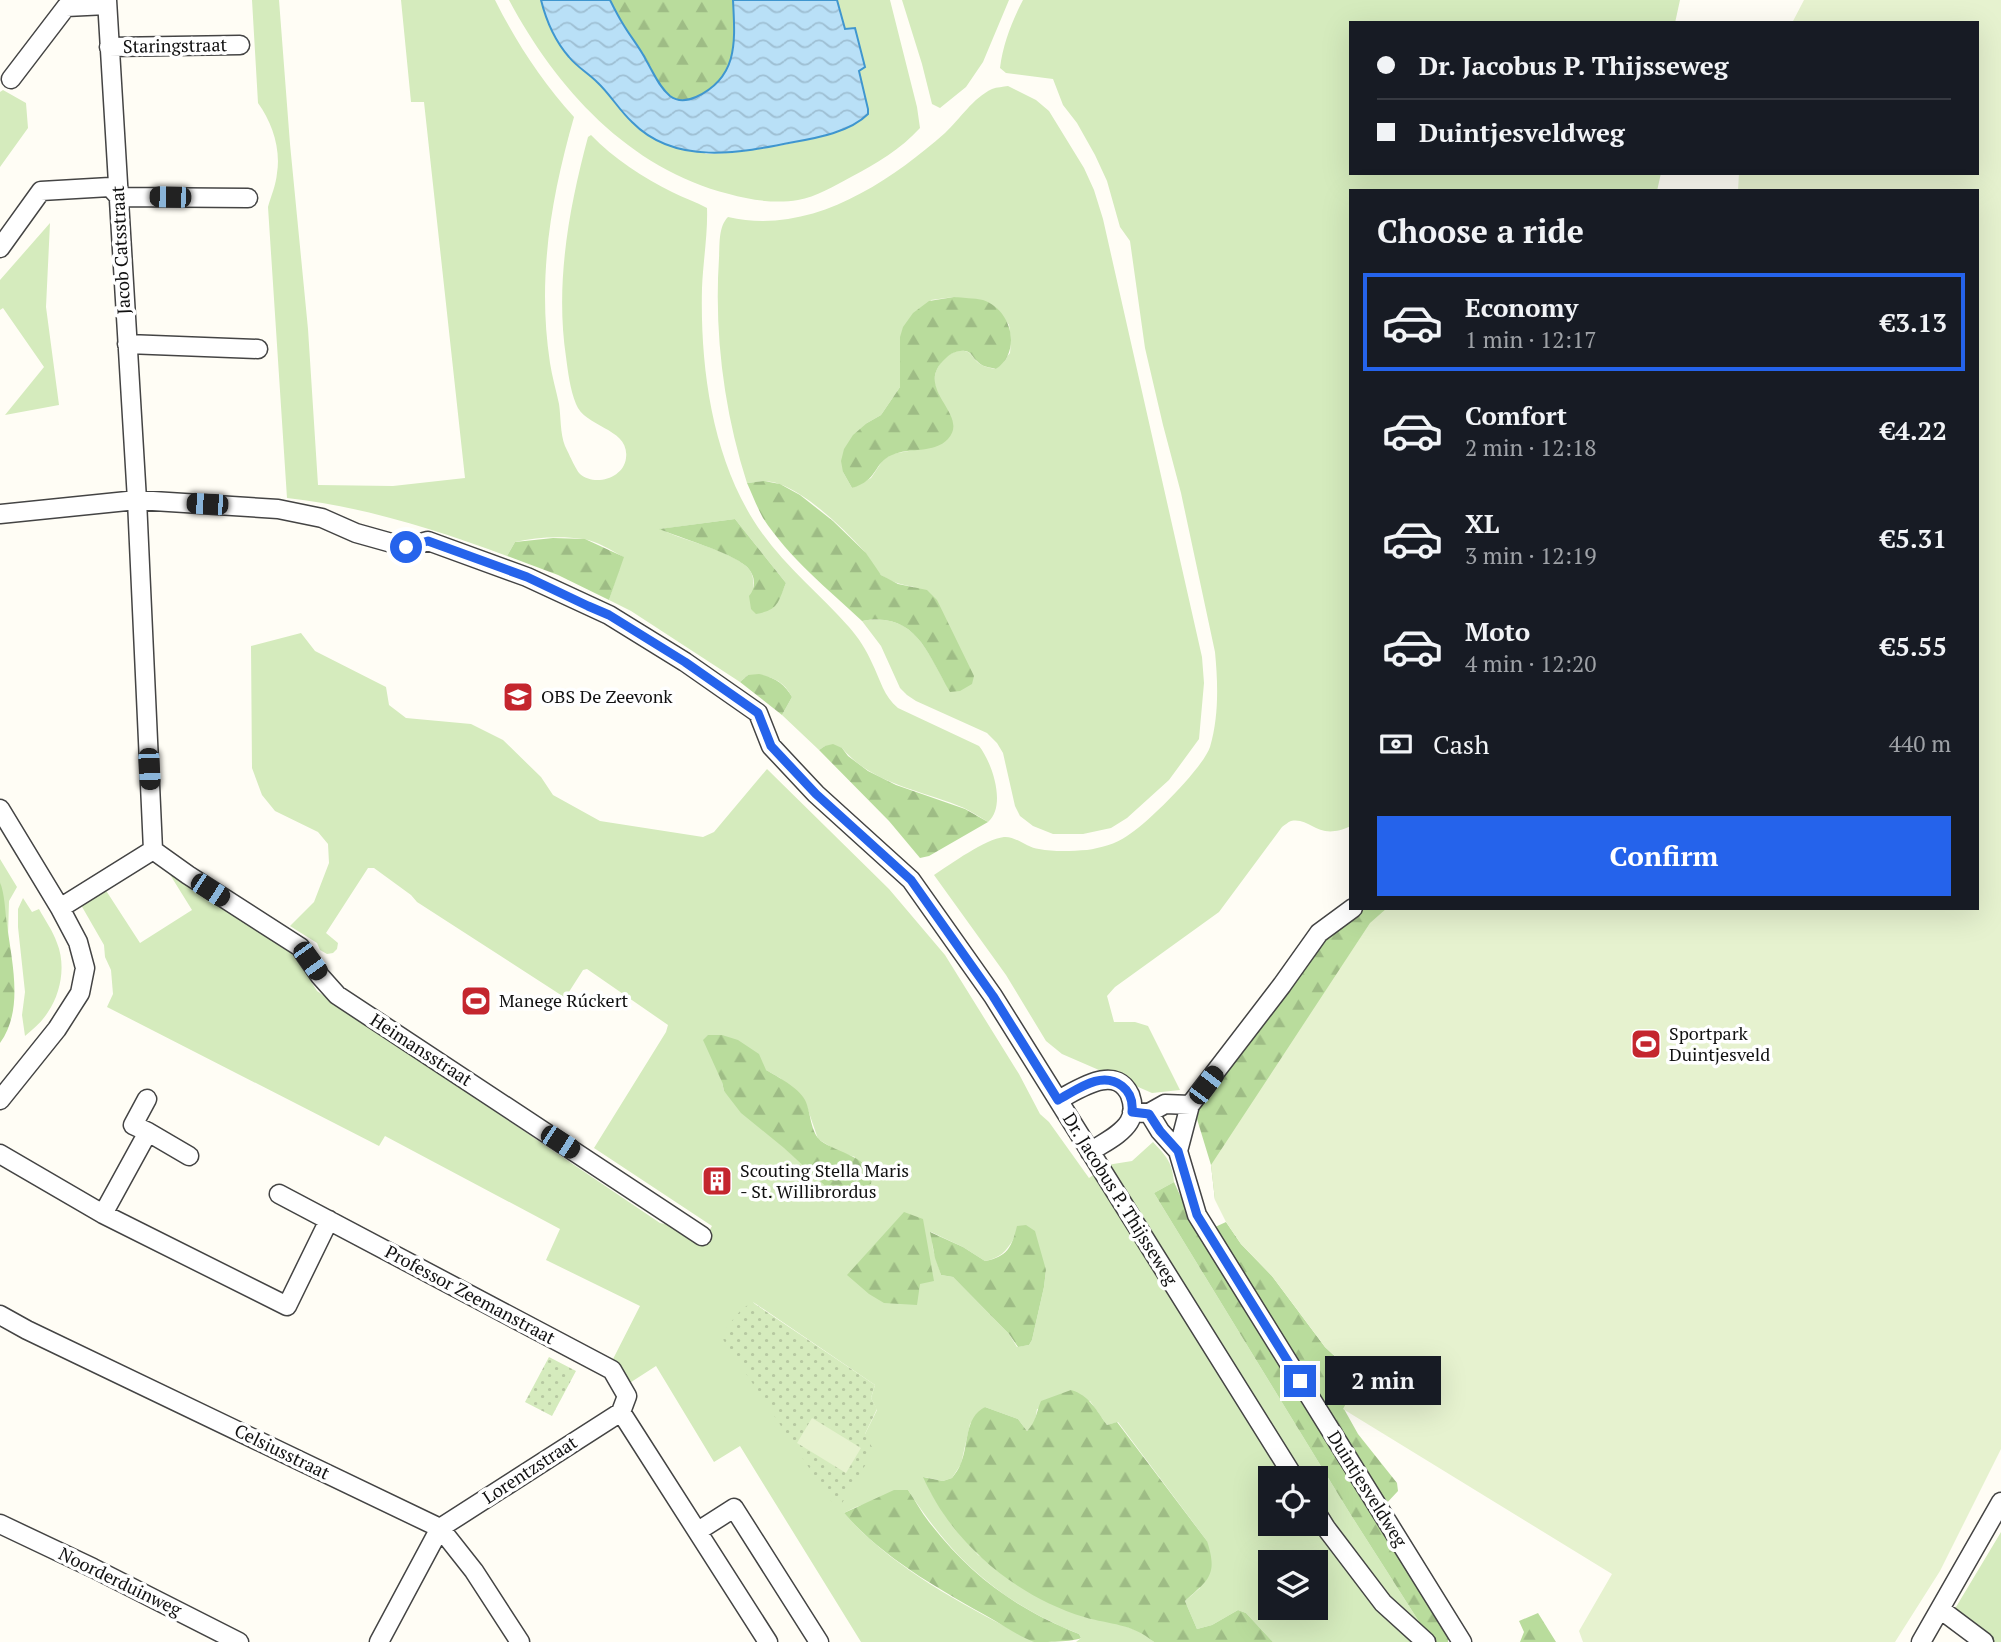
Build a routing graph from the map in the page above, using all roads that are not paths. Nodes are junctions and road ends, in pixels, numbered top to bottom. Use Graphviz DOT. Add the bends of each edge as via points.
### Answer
graph roads {
  1 [pos="107,3"];
  2 [pos="240,45"];
  3 [pos="109,47"];
  4 [pos="11,79"];
  5 [pos="119,197"];
  6 [pos="248,198"];
  7 [pos="0,248"];
  8 [pos="127,344"];
  9 [pos="258,349"];
  10 [pos="136,500"];
  11 [pos="0,514"];
  12 [pos="0,809"];
  13 [pos="153,850"];
  14 [pos="60,908"];
  15 [pos="1350,910"];
  16 [pos="147,1099"];
  17 [pos="1058,1100"];
  18 [pos="0,1101"];
  19 [pos="1190,1105"];
  20 [pos="1141,1113"];
  21 [pos="148,1132"];
  22 [pos="1178,1151"];
  23 [pos="1090,1152"];
  24 [pos="0,1154"];
  25 [pos="189,1156"];
  26 [pos="279,1194"];
  27 [pos="103,1214"];
  28 [pos="329,1220"];
  29 [pos="702,1236"];
  30 [pos="0,1315"];
  31 [pos="621,1412"];
  32 [pos="1287,1466"];
  33 [pos="2001,1502"];
  34 [pos="0,1524"];
  35 [pos="440,1528"];
  36 [pos="1328,1528"];
  37 [pos="698,1531"];
  38 [pos="1940,1609"];
  39 [pos="239,1642"];
  40 [pos="379,1642"];
  41 [pos="520,1642"];
  42 [pos="768,1642"];
  43 [pos="819,1642"];
  44 [pos="1426,1642"];
  45 [pos="1462,1642"];
  46 [pos="1921,1642"];
  47 [pos="1984,1642"];
  1 -- 3 [label="street, Jacob Catsstraat"];
  1 -- 4 [label="street" via="66,7"];
  2 -- 3 [label="street, Staringstraat"];
  3 -- 5 [label="street, Jacob Catsstraat"];
  5 -- 6 [label="street"];
  5 -- 7 [label="street" via="110,187 41,191"];
  5 -- 8 [label="street, Jacob Catsstraat"];
  8 -- 9 [label="street"];
  8 -- 10 [label="street, Jacob Catsstraat"];
  10 -- 11 [label="street, Dr. Jacobus P. Thijsseweg"];
  10 -- 13 [label="street"];
  10 -- 17 [label="street, Dr. Jacobus P. Thijsseweg" via="278,509 322,517 356,533 406,547 428,541 527,577 609,615 685,662 758,713 771,746 816,794 911,880 993,996"];
  12 -- 14 [label="street"];
  13 -- 14 [label="street"];
  13 -- 29 [label="street, Heimansstraat" via="299,947 337,995"];
  14 -- 18 [label="street" via="82,955 85,968 80,993"];
  15 -- 19 [label="street" via="1319,933"];
  16 -- 21 [label="street" via="133,1125"];
  17 -- 20 [label="street, Duintjesveldweg" via="1106,1079 1127,1090"];
  17 -- 23 [label="street, Dr. Jacobus P. Thijsseweg"];
  19 -- 20 [label="street" via="1165,1104"];
  19 -- 22 [label="street"];
  20 -- 22 [label="street, Duintjesveldweg"];
  20 -- 23 [label="street"];
  21 -- 25 [label="street"];
  21 -- 27 [label="street"];
  22 -- 45 [label="street, Duintjesveldweg" via="1197,1215"];
  23 -- 32 [label="street, Dr. Jacobus P. Thijsseweg"];
  24 -- 27 [label="street"];
  26 -- 28 [label="street, Professor Zeemanstraat"];
  27 -- 28 [label="street" via="287,1306"];
  28 -- 31 [label="street, Professor Zeemanstraat" via="611,1370 627,1396"];
  30 -- 35 [label="street, Celsiusstraat"];
  31 -- 35 [label="street, Lorentzstraat"];
  31 -- 37 [label="street"];
  33 -- 38 [label="street"];
  34 -- 39 [label="street, Noorderduinweg"];
  35 -- 40 [label="street"];
  35 -- 41 [label="street, Celsiusstraat"];
  36 -- 44 [label="street" via="1383,1602"];
  37 -- 42 [label="street"];
  37 -- 43 [label="street" via="734,1508"];
  38 -- 46 [label="street"];
  38 -- 47 [label="street"];
}
